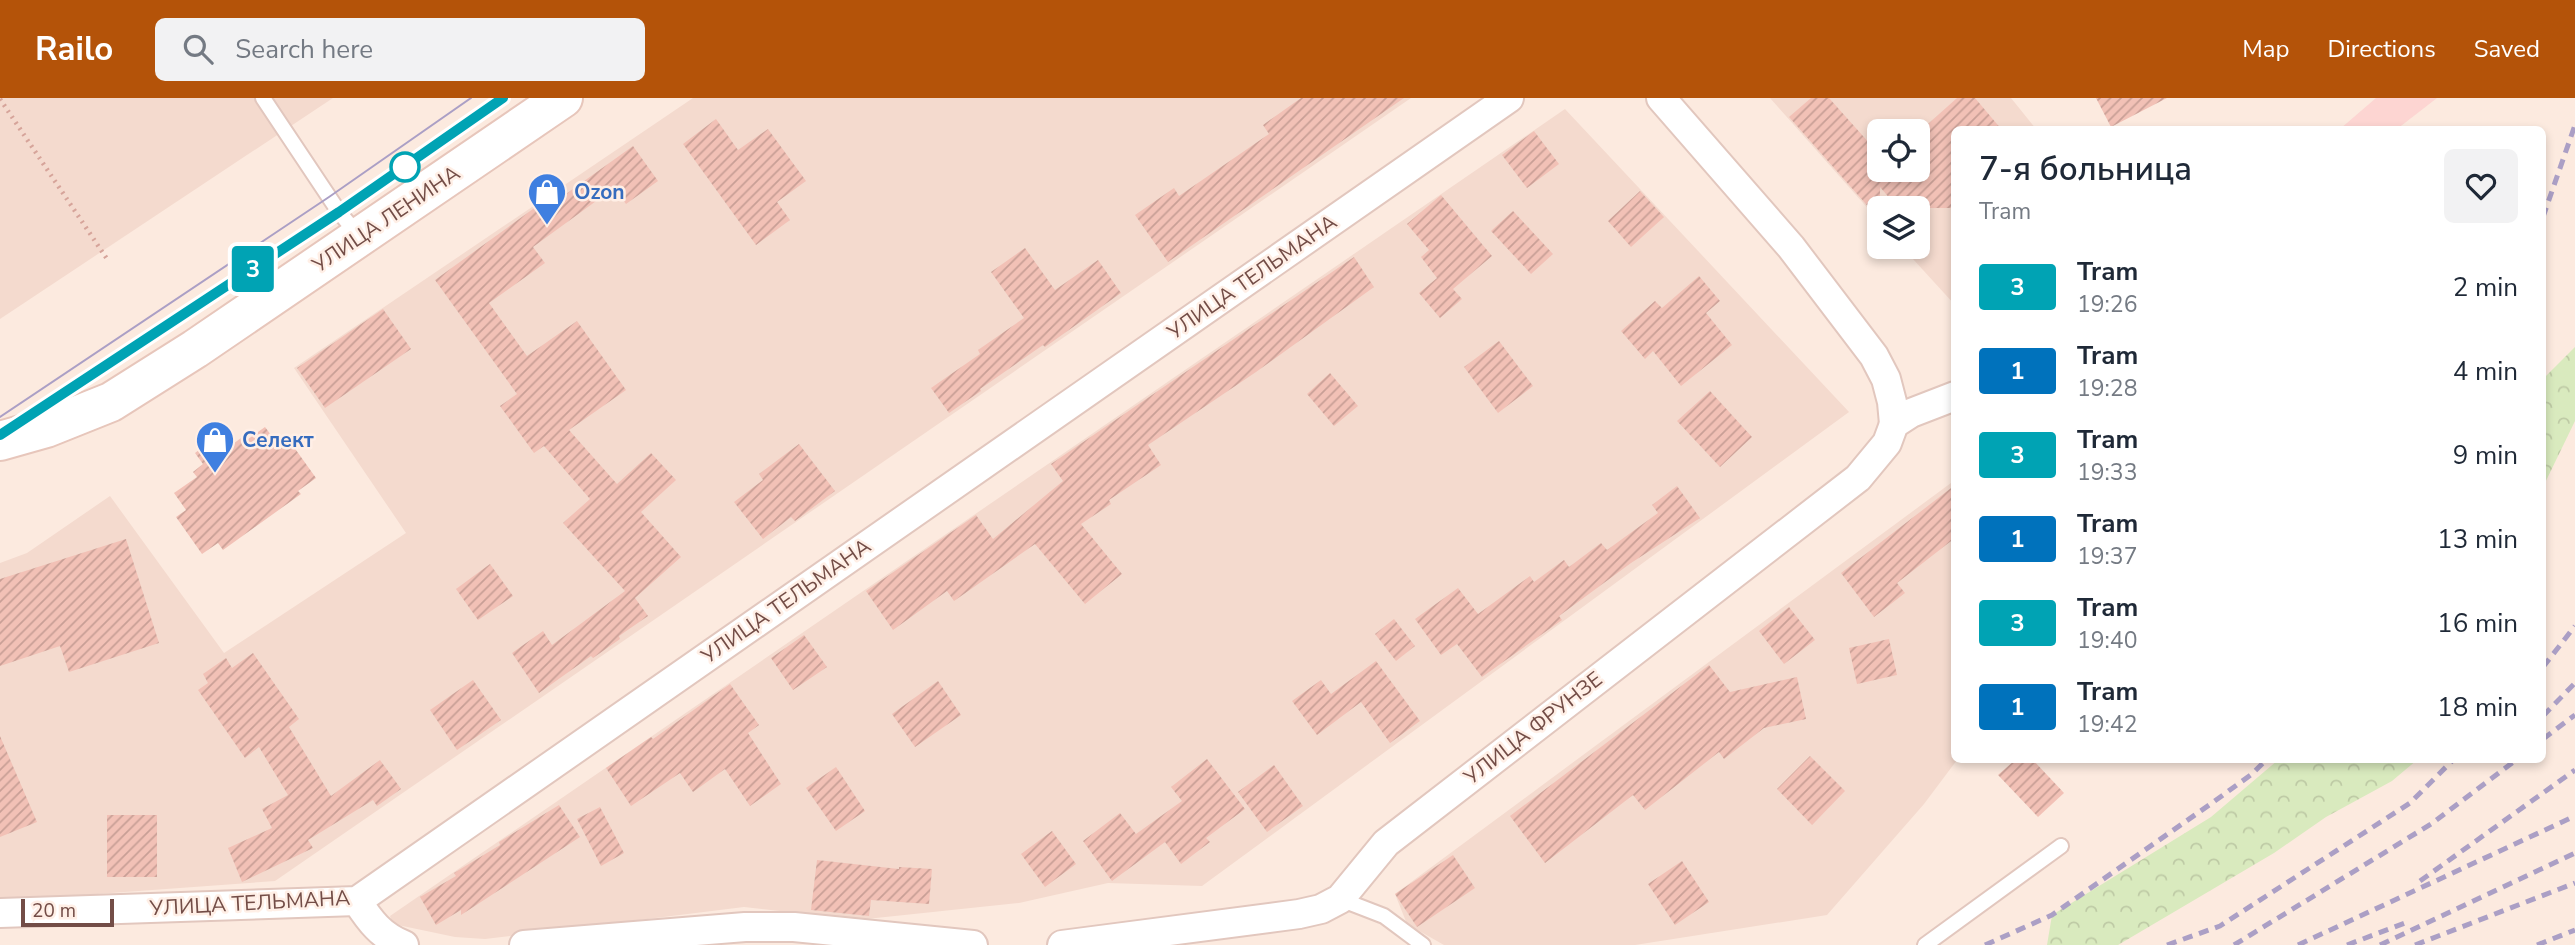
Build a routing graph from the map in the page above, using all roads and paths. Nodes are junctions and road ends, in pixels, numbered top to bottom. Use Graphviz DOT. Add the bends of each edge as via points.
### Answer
graph roads {
  1 [pos="263,98"];
  2 [pos="563,98"];
  3 [pos="1509,98"];
  4 [pos="1661,98"];
  5 [pos="0,99"];
  6 [pos="359,237"];
  7 [pos="107,259"];
  8 [pos="1951,398"];
  9 [pos="1894,424"];
  10 [pos="8,443"];
  11 [pos="2061,846"];
  12 [pos="1340,899"];
  13 [pos="357,901"];
  14 [pos="0,913"];
  15 [pos="404,945"];
  16 [pos="524,945"];
  17 [pos="973,945"];
  18 [pos="1062,945"];
  19 [pos="1423,945"];
  20 [pos="1925,945"];
  1 -- 6 [label="lane"];
  2 -- 6 [label="main road, УЛИЦА ЛЕНИНА"];
  3 -- 13 [label="street, УЛИЦА ТЕЛЬМАНА"];
  4 -- 9 [label="street" via="1791,247 1874,356 1892,402"];
  5 -- 7 [label="path"];
  6 -- 10 [label="main road, УЛИЦА ЛЕНИНА" via="111,402"];
  8 -- 9 [label="street"];
  9 -- 12 [label="street, УЛИЦА ФРУНЗЕ" via="1887,443 1858,478 1404,828"];
  11 -- 20 [label="lane"];
  12 -- 18 [label="street, УЛИЦА ФРУНЗЕ" via="1299,915"];
  12 -- 19 [label="lane" via="1384,916"];
  13 -- 14 [label="street, УЛИЦА ТЕЛЬМАНА"];
  13 -- 15 [label="street" via="377,930"];
  16 -- 17 [label="street" via="703,929 794,927"];
}
